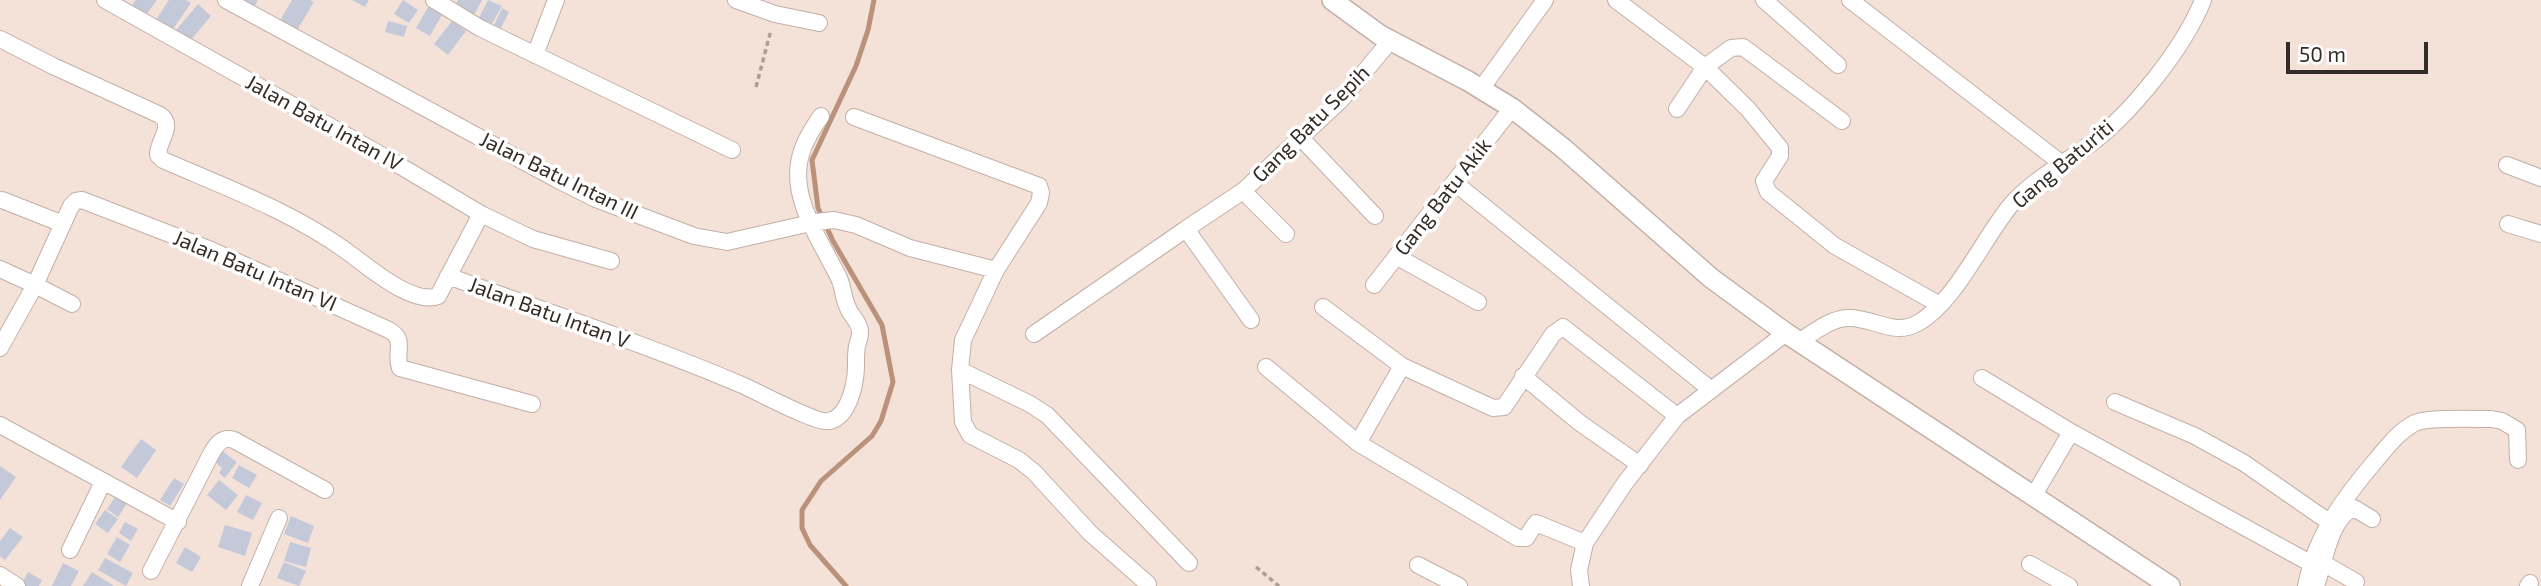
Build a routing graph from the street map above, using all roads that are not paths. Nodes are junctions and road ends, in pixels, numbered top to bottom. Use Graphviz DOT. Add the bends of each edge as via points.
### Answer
graph roads {
  1 [pos="105,0"];
  2 [pos="226,0"];
  3 [pos="434,0"];
  4 [pos="556,0"];
  5 [pos="736,0"];
  6 [pos="1545,0"];
  7 [pos="1616,0"];
  8 [pos="1763,0"];
  9 [pos="1850,0"];
  10 [pos="2203,0"];
  11 [pos="1339,2"];
  12 [pos="819,23"];
  13 [pos="0,39"];
  14 [pos="1391,40"];
  15 [pos="535,55"];
  16 [pos="1838,65"];
  17 [pos="1705,67"];
  18 [pos="1481,89"];
  19 [pos="1512,108"];
  20 [pos="1677,109"];
  21 [pos="821,116"];
  22 [pos="854,117"];
  23 [pos="1842,121"];
  24 [pos="1301,138"];
  25 [pos="732,150"];
  26 [pos="2060,163"];
  27 [pos="2507,164"];
  28 [pos="2541,178"];
  29 [pos="1455,183"];
  30 [pos="1243,191"];
  31 [pos="2,200"];
  32 [pos="481,214"];
  33 [pos="1375,216"];
  34 [pos="812,223"];
  35 [pos="63,224"];
  36 [pos="2508,224"];
  37 [pos="1186,229"];
  38 [pos="1286,234"];
  39 [pos="2541,234"];
  40 [pos="1396,256"];
  41 [pos="611,261"];
  42 [pos="0,269"];
  43 [pos="996,270"];
  44 [pos="448,276"];
  45 [pos="35,285"];
  46 [pos="1374,285"];
  47 [pos="1478,302"];
  48 [pos="72,304"];
  49 [pos="1940,305"];
  50 [pos="1323,307"];
  51 [pos="1251,320"];
  52 [pos="1034,334"];
  53 [pos="1793,337"];
  54 [pos="0,348"];
  55 [pos="1402,366"];
  56 [pos="1266,367"];
  57 [pos="960,370"];
  58 [pos="1523,376"];
  59 [pos="1982,378"];
  60 [pos="1710,389"];
  61 [pos="2115,402"];
  62 [pos="532,404"];
  63 [pos="1677,416"];
  64 [pos="0,425"];
  65 [pos="2071,432"];
  66 [pos="1358,443"];
  67 [pos="2518,460"];
  68 [pos="1640,465"];
  69 [pos="103,482"];
  70 [pos="325,490"];
  71 [pos="2034,495"];
  72 [pos="279,518"];
  73 [pos="2372,519"];
  74 [pos="178,522"];
  75 [pos="2329,522"];
  76 [pos="1585,543"];
  77 [pos="70,550"];
  78 [pos="1189,563"];
  79 [pos="2316,563"];
  80 [pos="2031,564"];
  81 [pos="1418,565"];
  82 [pos="151,571"];
  83 [pos="0,575"];
  84 [pos="2356,582"];
  85 [pos="1577,583"];
  86 [pos="1148,584"];
  87 [pos="17,586"];
  88 [pos="250,586"];
  89 [pos="1459,586"];
  90 [pos="2069,586"];
  91 [pos="2170,586"];
  92 [pos="2305,586"];
  93 [pos="2316,586"];
  1 -- 32 [label="street, Jalan Batu Intan IV"];
  2 -- 34 [label="street, Jalan Batu Intan III" via="558,180 643,217 694,236 727,242"];
  3 -- 15 [label="street"];
  4 -- 15 [label="street"];
  5 -- 12 [label="street"];
  6 -- 18 [label="street"];
  7 -- 17 [label="street"];
  8 -- 16 [label="street"];
  9 -- 26 [label="street"];
  10 -- 26 [label="street, Gang Baturiti" via="2168,62 2134,101 2090,144"];
  11 -- 14 [label="street"];
  13 -- 44 [label="street, Jalan Batu Intan V" via="160,115 167,126 158,150 163,160 304,223 396,287 428,299 438,296"];
  14 -- 18 [label="street"];
  14 -- 24 [label="street, Gang Batu Sepih" via="1340,101"];
  15 -- 25 [label="street"];
  17 -- 20 [label="street"];
  17 -- 23 [label="street" via="1731,48 1744,47"];
  17 -- 49 [label="street" via="1780,148 1764,181 1768,192 1835,246"];
  18 -- 19 [label="street"];
  19 -- 29 [label="street, Gang Batu Akik"];
  19 -- 53 [label="street" via="1711,278"];
  21 -- 34 [label="street" via="808,136 798,168 801,194"];
  22 -- 43 [label="street" via="1039,187 1039,203"];
  24 -- 30 [label="street, Gang Batu Sepih"];
  24 -- 33 [label="street"];
  26 -- 49 [label="street, Gang Baturiti" via="2010,206"];
  27 -- 28 [label="street"];
  29 -- 40 [label="street, Gang Batu Akik"];
  29 -- 60 [label="street"];
  30 -- 37 [label="street"];
  30 -- 38 [label="street, Gang Batu Sepih"];
  31 -- 35 [label="street"];
  32 -- 41 [label="street, Jalan Batu Intan IV" via="533,239"];
  32 -- 44 [label="street"];
  34 -- 43 [label="street, Jalan Batu Intan III" via="834,220 856,225 909,248"];
  34 -- 44 [label="street, Jalan Batu Intan V" via="860,332 851,397 834,420 820,422 683,361"];
  35 -- 45 [label="street, Jalan Batu Intan VI"];
  35 -- 62 [label="street, Jalan Batu Intan VI" via="71,206 82,200 211,250 397,334 397,363 403,369"];
  36 -- 39 [label="street"];
  37 -- 51 [label="street"];
  37 -- 52 [label="street"];
  40 -- 46 [label="street, Gang Batu Akik"];
  40 -- 47 [label="street"];
  42 -- 45 [label="street"];
  43 -- 57 [label="street" via="963,340"];
  45 -- 48 [label="street"];
  45 -- 54 [label="street, Jalan Batu Intan VI"];
  49 -- 53 [label="street, Gang Baturiti" via="1906,329 1847,318"];
  50 -- 55 [label="street"];
  53 -- 60 [label="street, Gang Baturiti"];
  53 -- 71 [label="street"];
  55 -- 58 [label="street" via="1493,408 1507,404"];
  55 -- 66 [label="street"];
  56 -- 66 [label="street"];
  57 -- 78 [label="street" via="1047,415"];
  57 -- 86 [label="street" via="963,422 970,435 1034,472 1090,533"];
  58 -- 63 [label="street" via="1563,327"];
  58 -- 68 [label="street"];
  59 -- 65 [label="street"];
  60 -- 63 [label="street, Gang Baturiti"];
  61 -- 75 [label="street" via="2244,463"];
  63 -- 68 [label="street, Gang Baturiti"];
  64 -- 69 [label="street"];
  65 -- 71 [label="street"];
  65 -- 79 [label="street"];
  66 -- 76 [label="street" via="1518,538 1526,538 1536,523"];
  67 -- 75 [label="street" via="2517,430 2502,421 2418,421 2400,433"];
  68 -- 76 [label="street, Gang Baturiti"];
  69 -- 74 [label="street"];
  69 -- 77 [label="street"];
  70 -- 74 [label="street" via="234,440 224,440 211,454"];
  71 -- 91 [label="street"];
  72 -- 88 [label="street"];
  73 -- 79 [label="street" via="2354,508 2347,512"];
  74 -- 82 [label="street"];
  75 -- 79 [label="street"];
  76 -- 85 [label="street"];
  79 -- 84 [label="street"];
  79 -- 92 [label="street"];
  79 -- 93 [label="street"];
  80 -- 90 [label="street"];
  81 -- 89 [label="street"];
  83 -- 87 [label="street"];
}
